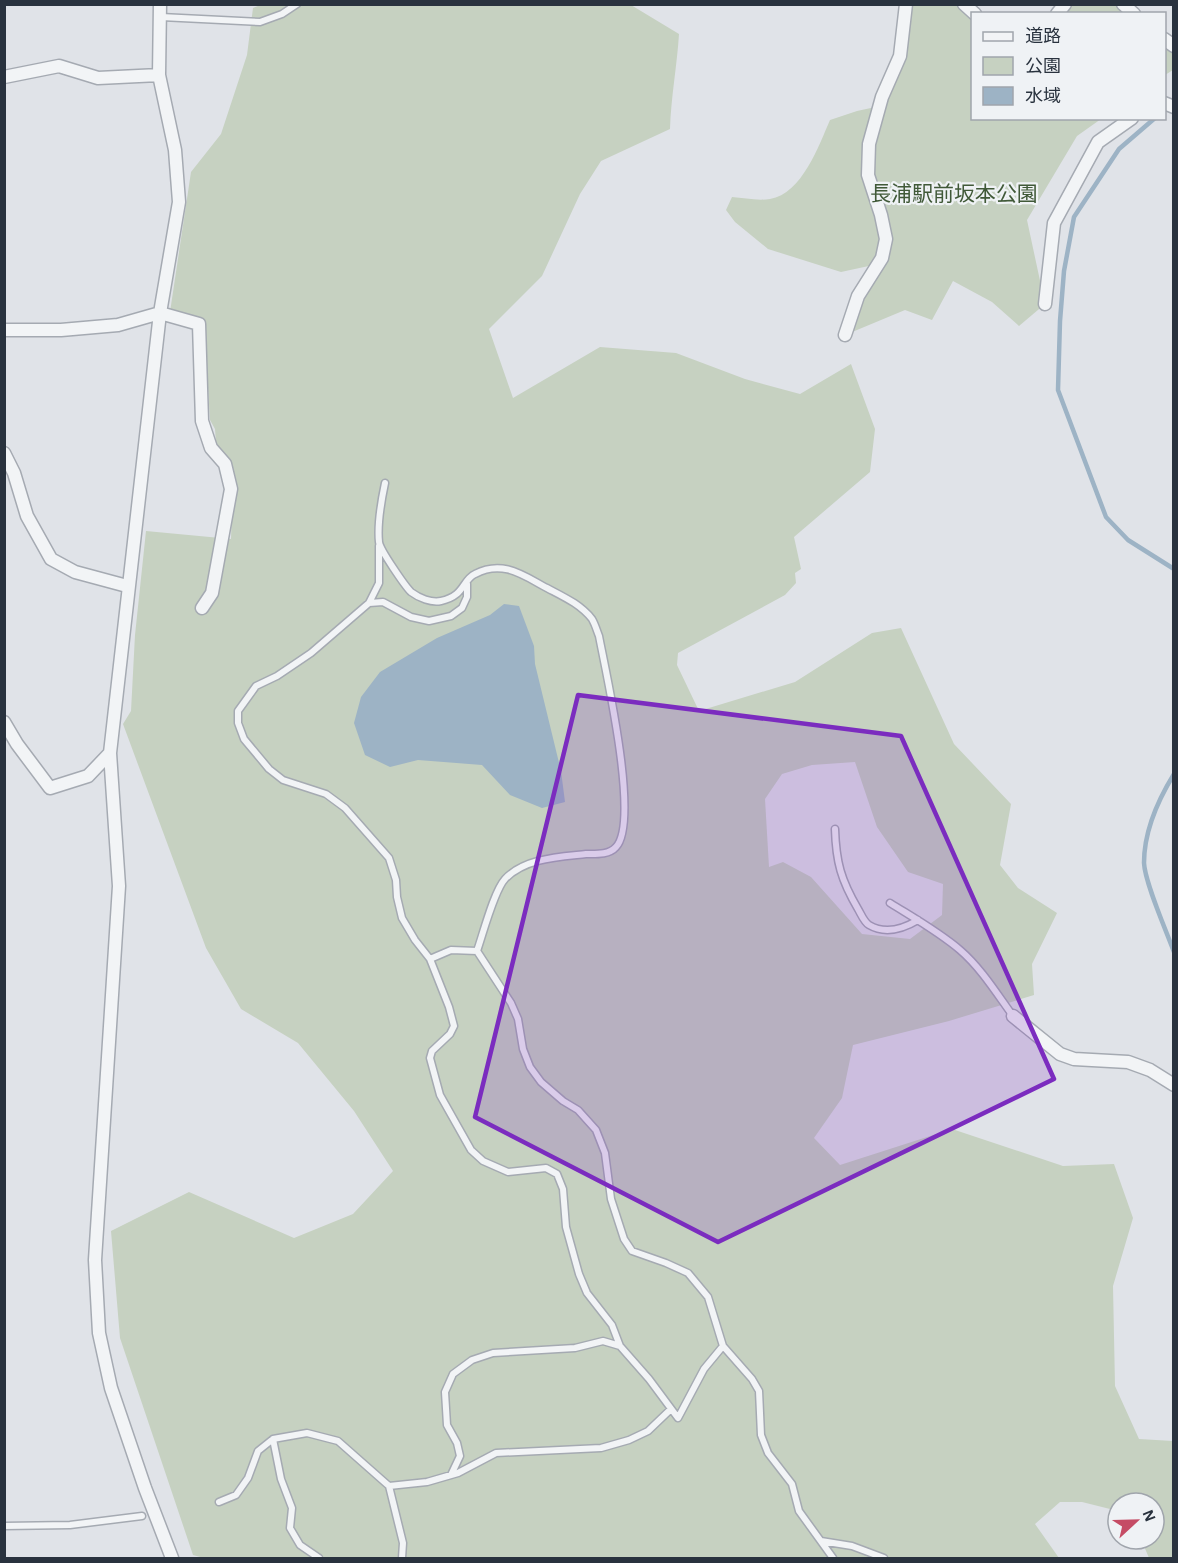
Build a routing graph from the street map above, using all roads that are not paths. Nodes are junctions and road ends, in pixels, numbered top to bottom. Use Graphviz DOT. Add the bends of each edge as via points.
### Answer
graph roads {
  1 [pos="297,4"];
  2 [pos="906,4"];
  3 [pos="161,11"];
  4 [pos="159,75"];
  5 [pos="4,77"];
  6 [pos="1129,120"];
  7 [pos="1044,304"];
  8 [pos="160,313"];
  9 [pos="4,330"];
  10 [pos="845,335"];
  11 [pos="4,453"];
  12 [pos="385,483"];
  13 [pos="379,545"];
  14 [pos="467,583"];
  15 [pos="127,586"];
  16 [pos="369,603"];
  17 [pos="202,608"];
  18 [pos="4,722"];
  19 [pos="110,753"];
  20 [pos="835,829"];
  21 [pos="890,903"];
  22 [pos="918,920"];
  23 [pos="477,951"];
  24 [pos="430,959"];
  25 [pos="1013,1016"];
  26 [pos="1173,1085"];
  27 [pos="723,1346"];
  28 [pos="620,1347"];
  29 [pos="671,1409"];
  30 [pos="273,1439"];
  31 [pos="451,1475"];
  32 [pos="389,1486"];
  33 [pos="219,1502"];
  34 [pos="142,1516"];
  35 [pos="4,1526"];
  36 [pos="820,1541"];
  37 [pos="172,1558"];
  38 [pos="319,1558"];
  39 [pos="402,1558"];
  40 [pos="833,1558"];
  41 [pos="884,1558"];
  1 -- 3 [label="lane" via="282,15 260,22"];
  2 -- 10 [label="street" via="900,56 882,97 869,144 868,175 886,239 882,258 858,296"];
  3 -- 4 [label="street"];
  4 -- 5 [label="street" via="98,78 59,66"];
  4 -- 8 [label="street" via="175,150 179,202"];
  6 -- 7 [label="street" via="1098,142 1054,223"];
  8 -- 9 [label="street" via="118,324"];
  8 -- 15 [label="street"];
  8 -- 17 [label="street" via="199,324 202,422 211,448 225,464 231,489 212,593"];
  11 -- 15 [label="street" via="27,516 51,559 75,572"];
  12 -- 13 [label="lane"];
  13 -- 14 [label="lane" via="411,591 424,600 439,602 456,596"];
  13 -- 16 [label="lane" via="379,583"];
  14 -- 16 [label="lane" via="462,608 451,616 429,621 411,617 383,602"];
  14 -- 23 [label="lane" via="473,574 491,568 507,569 574,602 593,620 626,798 622,831 617,846 608,853 549,858 518,869 504,880"];
  15 -- 19 [label="street"];
  16 -- 24 [label="lane" via="311,653 256,686 238,711 238,723 244,739 269,769 283,780 326,794 345,808 389,858 402,918"];
  18 -- 19 [label="street" via="50,788 88,776"];
  19 -- 37 [label="street" via="119,886 95,1260 99,1333 111,1388"];
  20 -- 22 [label="lane" via="835,856 846,889 867,924 900,930"];
  21 -- 22 [label="lane"];
  22 -- 25 [label="lane" via="961,951"];
  23 -- 24 [label="lane" via="452,950"];
  23 -- 27 [label="lane" via="511,1003 530,1067 541,1082 578,1110 596,1130 624,1239 632,1251 688,1273 708,1297"];
  24 -- 28 [label="lane" via="454,1026 430,1058 440,1095 471,1150 483,1161 508,1172 546,1168 557,1173 579,1274 587,1293 612,1326"];
  25 -- 26 [label="street" via="1060,1054 1083,1060 1128,1062"];
  27 -- 29 [label="lane" via="704,1370 678,1418"];
  27 -- 36 [label="lane" via="759,1391 761,1435 768,1453 792,1484 799,1511"];
  28 -- 29 [label="lane"];
  28 -- 31 [label="lane" via="603,1341 575,1348 493,1353 472,1360 453,1374 445,1392 447,1425 460,1456"];
  29 -- 31 [label="lane" via="648,1431 629,1440 601,1448 496,1453"];
  30 -- 32 [label="lane" via="307,1433 339,1441"];
  30 -- 33 [label="lane" via="258,1451 248,1478 236,1495"];
  30 -- 38 [label="lane" via="292,1508 290,1528 300,1545"];
  31 -- 32 [label="lane"];
  32 -- 39 [label="lane" via="403,1543"];
  34 -- 35 [label="lane" via="70,1525"];
  36 -- 40 [label="lane"];
  36 -- 41 [label="lane" via="852,1546"];
}
